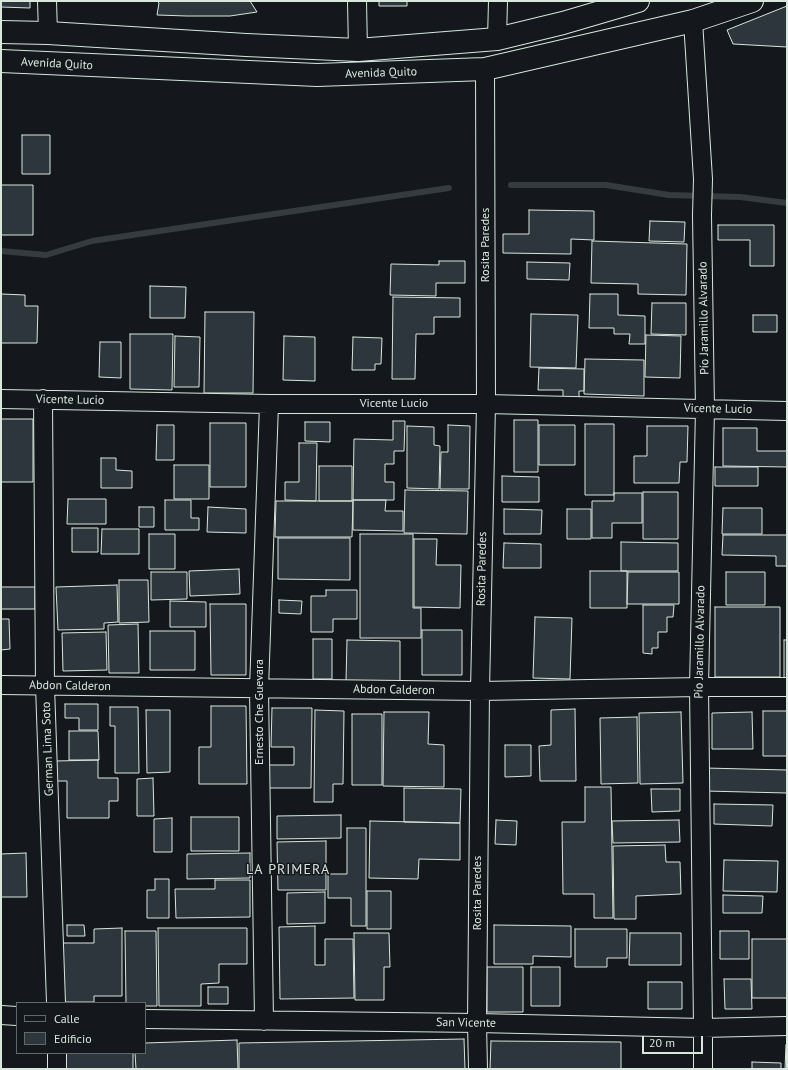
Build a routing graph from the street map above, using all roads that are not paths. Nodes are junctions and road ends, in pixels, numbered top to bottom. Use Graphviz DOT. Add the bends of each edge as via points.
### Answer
graph roads {
  1 [pos="47,1"];
  2 [pos="357,1"];
  3 [pos="498,1"];
  4 [pos="638,1"];
  5 [pos="752,1"];
  6 [pos="693,21"];
  7 [pos="1,32"];
  8 [pos="48,33"];
  9 [pos="497,39"];
  10 [pos="358,50"];
  11 [pos="1,61"];
  12 [pos="485,69"];
  13 [pos="1,399"];
  14 [pos="43,399"];
  15 [pos="269,404"];
  16 [pos="486,404"];
  17 [pos="705,409"];
  18 [pos="787,411"];
  19 [pos="1,685"];
  20 [pos="46,686"];
  21 [pos="699,687"];
  22 [pos="787,687"];
  23 [pos="259,689"];
  24 [pos="480,692"];
  25 [pos="56,1002"];
  26 [pos="1,1015"];
  27 [pos="16,1016"];
  28 [pos="146,1019"];
  29 [pos="264,1021"];
  30 [pos="477,1023"];
  31 [pos="787,1026"];
  32 [pos="703,1028"];
  33 [pos="57,1054"];
  34 [pos="57,1069"];
  35 [pos="478,1069"];
  36 [pos="703,1069"];
  1 -- 8 [label="street"];
  2 -- 10 [label="street"];
  3 -- 9 [label="street"];
  4 -- 9 [label="highway, Avenida Quito"];
  5 -- 6 [label="highway, Avenida Quito"];
  6 -- 12 [label="highway, Avenida Quito"];
  6 -- 17 [label="street, Pío Jaramillo Alvarado" via="703,179"];
  7 -- 8 [label="highway, Avenida Quito"];
  8 -- 10 [label="highway, Avenida Quito"];
  9 -- 10 [label="highway, Avenida Quito"];
  11 -- 12 [label="highway, Avenida Quito" via="317,75"];
  12 -- 16 [label="street, Rosita Paredes"];
  13 -- 14 [label="street, Vicente Lucio"];
  14 -- 15 [label="street, Vicente Lucio"];
  14 -- 20 [label="street, German Lima Soto"];
  15 -- 16 [label="street, Vicente Lucio"];
  15 -- 23 [label="street, Ernesto Che Guevara"];
  16 -- 17 [label="street, Vicente Lucio"];
  16 -- 24 [label="street, Rosita Paredes"];
  17 -- 18 [label="street, Vicente Lucio"];
  17 -- 21 [label="street, Pío Jaramillo Alvarado"];
  19 -- 20 [label="street, Abdon Calderon"];
  20 -- 23 [label="street, Abdon Calderon"];
  20 -- 25 [label="street, German Lima Soto"];
  21 -- 22 [label="street, Abdon Calderon"];
  21 -- 24 [label="street, Abdon Calderon"];
  21 -- 32 [label="street, Pío Jaramillo Alvarado"];
  23 -- 24 [label="street, Abdon Calderon"];
  23 -- 29 [label="street, Ernesto Che Guevara"];
  24 -- 30 [label="street, Rosita Paredes"];
  26 -- 27 [label="street"];
  28 -- 29 [label="street, San Vicente"];
  29 -- 30 [label="street, San Vicente"];
  30 -- 32 [label="street, San Vicente"];
  30 -- 35 [label="street, Rosita Paredes"];
  31 -- 32 [label="street, San Vicente"];
  32 -- 36 [label="street, Pío Jaramillo Alvarado"];
  33 -- 34 [label="street"];
}
